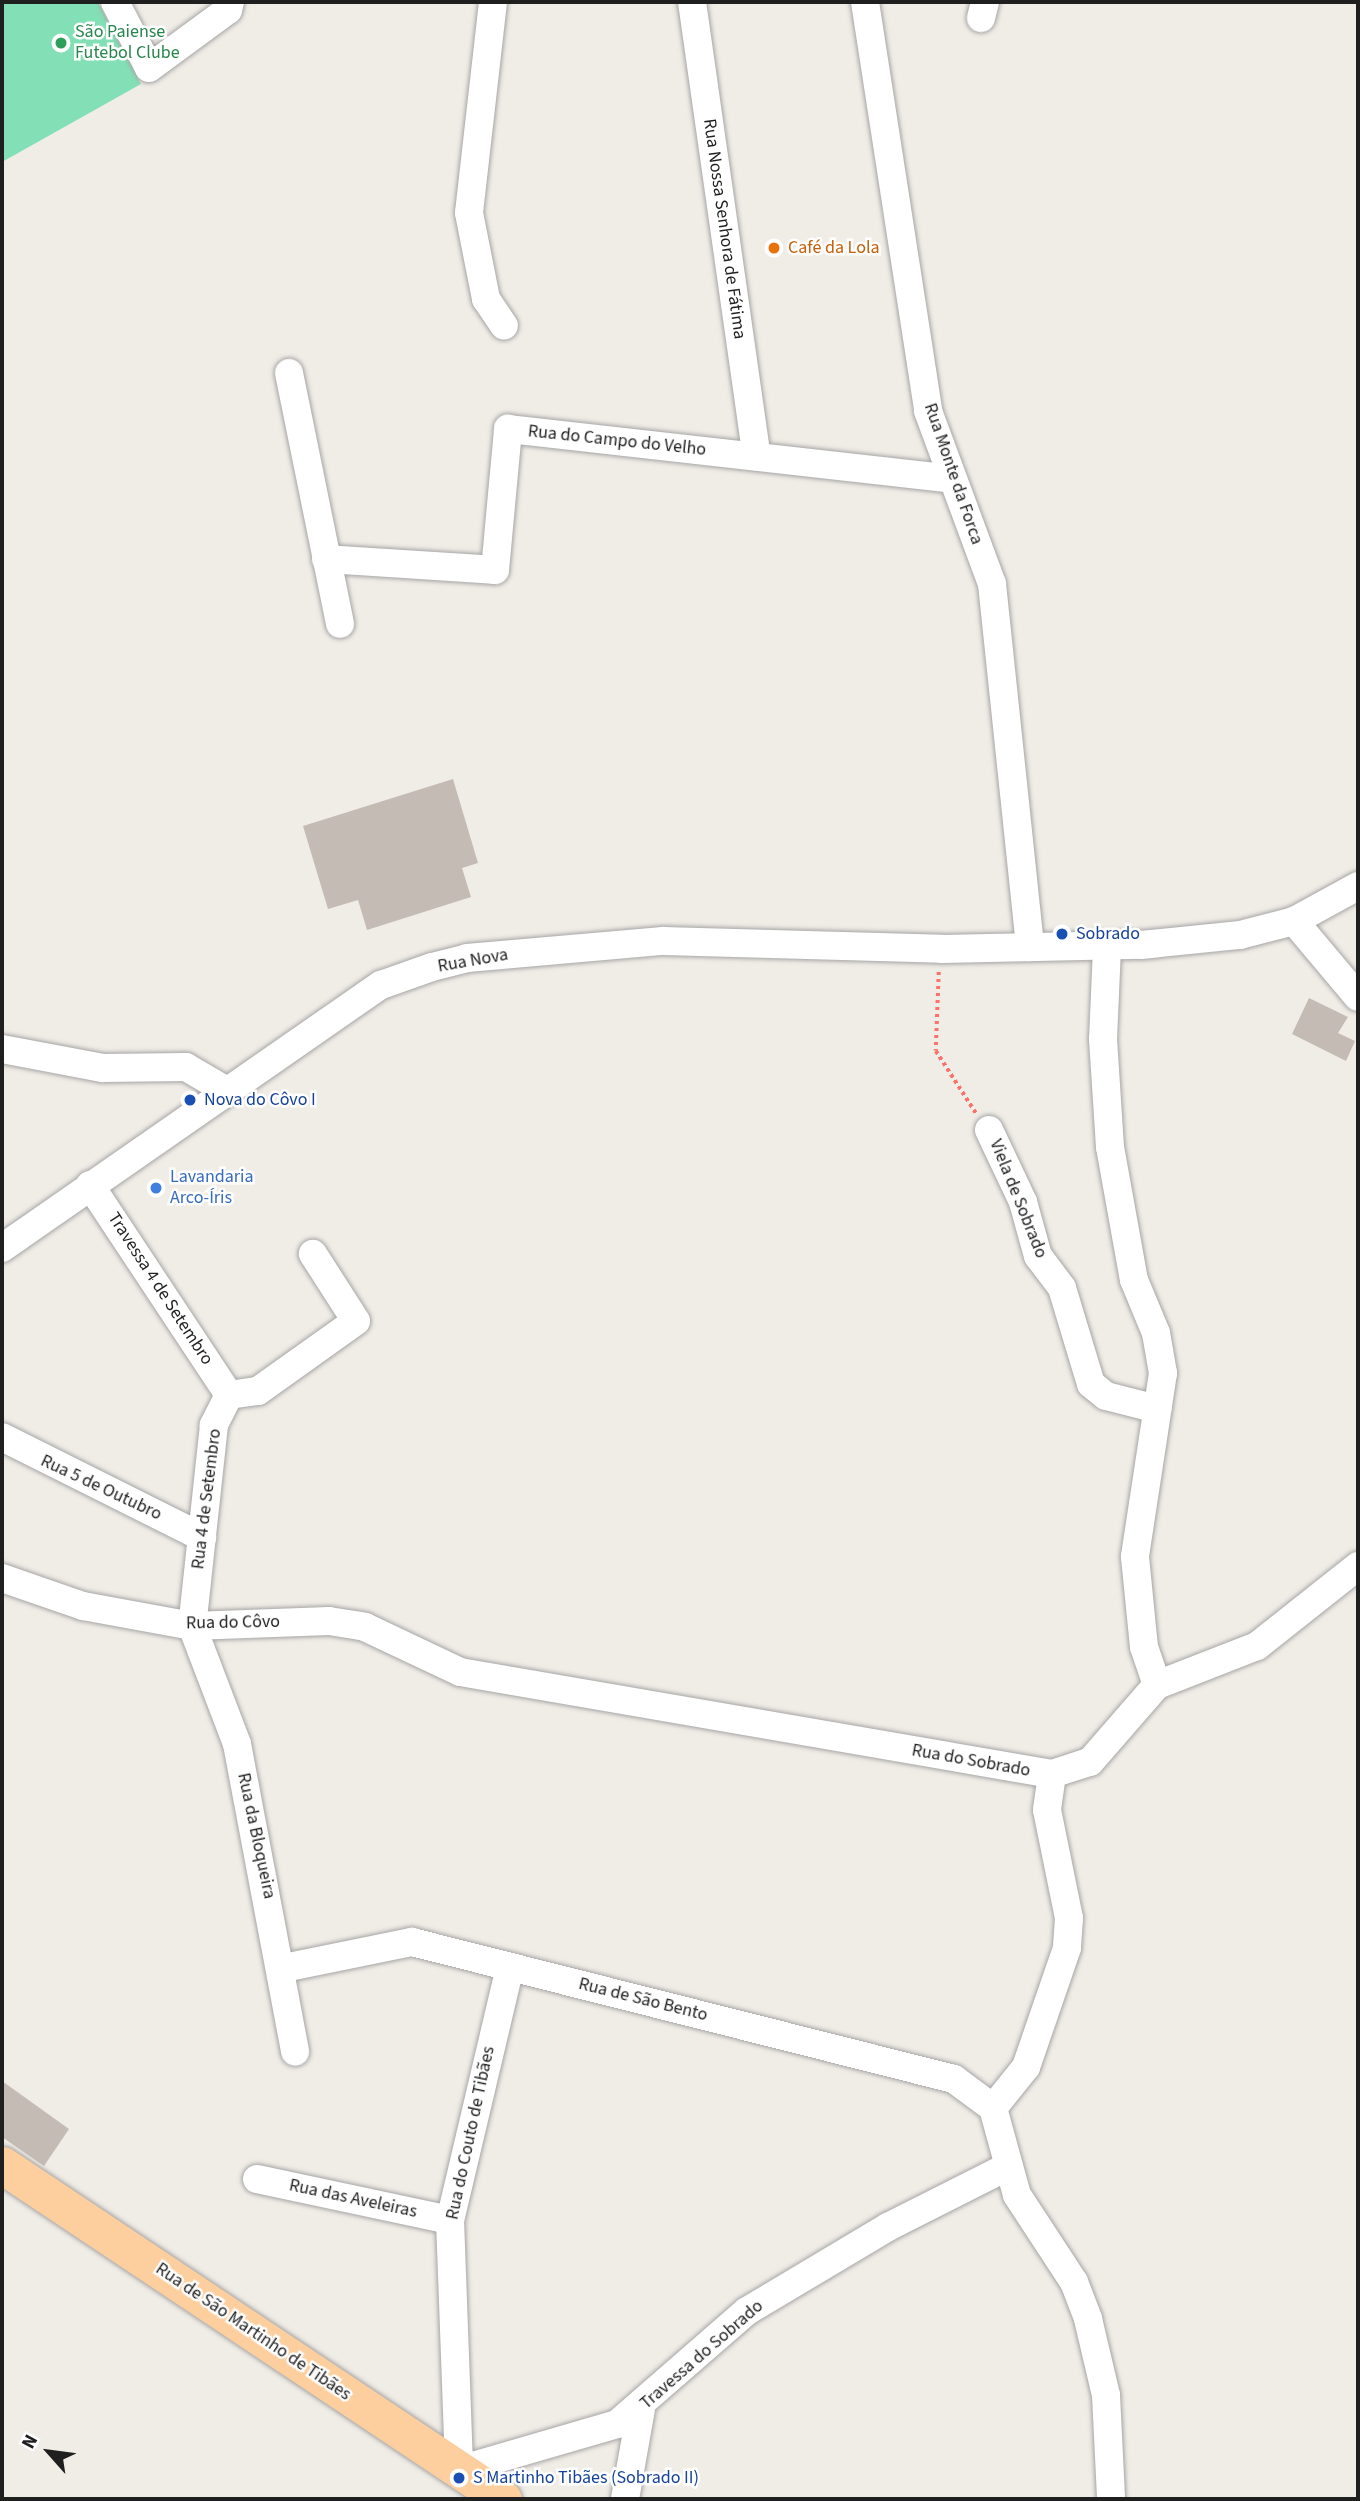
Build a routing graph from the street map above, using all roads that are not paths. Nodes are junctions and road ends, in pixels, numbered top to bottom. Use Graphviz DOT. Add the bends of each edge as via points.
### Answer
graph roads {
  1 [pos="115,2"];
  2 [pos="493,2"];
  3 [pos="692,2"];
  4 [pos="865,2"];
  5 [pos="229,6"];
  6 [pos="504,326"];
  7 [pos="289,373"];
  8 [pos="757,456"];
  9 [pos="952,479"];
  10 [pos="326,559"];
  11 [pos="340,624"];
  12 [pos="1358,886"];
  13 [pos="1294,921"];
  14 [pos="1030,947"];
  15 [pos="1107,948"];
  16 [pos="1358,997"];
  17 [pos="2,1049"];
  18 [pos="227,1091"];
  19 [pos="989,1130"];
  20 [pos="90,1185"];
  21 [pos="2,1248"];
  22 [pos="313,1254"];
  23 [pos="229,1395"];
  24 [pos="1157,1409"];
  25 [pos="2,1437"];
  26 [pos="202,1537"];
  27 [pos="1358,1566"];
  28 [pos="2,1578"];
  29 [pos="192,1626"];
  30 [pos="460,1672"];
  31 [pos="1157,1685"];
  32 [pos="1052,1774"];
  33 [pos="510,1967"];
  34 [pos="284,1968"];
  35 [pos="295,2052"];
  36 [pos="993,2108"];
  37 [pos="2,2165"];
  38 [pos="1005,2168"];
  39 [pos="257,2179"];
  40 [pos="450,2220"];
  41 [pos="641,2409"];
  42 [pos="459,2470"];
  43 [pos="503,2499"];
  44 [pos="625,2499"];
  45 [pos="1111,2499"];
  1 -- 5 [label="street" via="149,68"];
  2 -- 6 [label="street" via="469,213 486,299"];
  3 -- 8 [label="street, Rua Nossa Senhora de Fátima"];
  4 -- 9 [label="street, Rua Monte da Forca" via="926,400"];
  7 -- 10 [label="street"];
  8 -- 9 [label="street, Rua do Campo do Velho"];
  8 -- 10 [label="street, Rua do Campo do Velho" via="508,429 495,570"];
  9 -- 14 [label="street, Rua Monte da Forca" via="992,584"];
  10 -- 11 [label="street"];
  12 -- 13 [label="street, Rua Nova"];
  13 -- 15 [label="street, Rua Nova" via="1240,935"];
  13 -- 16 [label="street"];
  14 -- 15 [label="street, Rua Nova"];
  14 -- 18 [label="street, Rua Nova" via="663,942 467,958 381,985"];
  15 -- 24 [label="street" via="1103,1039 1110,1147 1134,1280 1156,1333 1163,1373"];
  17 -- 18 [label="street" via="103,1068 186,1067"];
  18 -- 20 [label="street, Rua Nova"];
  19 -- 24 [label="street, Viela de Sobrado" via="1023,1202 1038,1256 1062,1288 1091,1384 1106,1396"];
  20 -- 21 [label="street, Rua Nova"];
  20 -- 23 [label="street, Travessa 4 de Setembro"];
  22 -- 23 [label="street" via="356,1321 258,1391"];
  23 -- 26 [label="street, Rua 4 de Setembro" via="214,1425"];
  24 -- 31 [label="street" via="1135,1556 1144,1647"];
  25 -- 26 [label="street, Rua 5 de Outubro"];
  26 -- 29 [label="street, Rua 4 de Setembro"];
  27 -- 31 [label="street" via="1257,1646"];
  28 -- 29 [label="street, Rua do Côvo" via="83,1606"];
  29 -- 30 [label="street, Rua do Côvo" via="329,1621 365,1627"];
  29 -- 34 [label="street, Rua da Bloqueira" via="237,1744"];
  30 -- 32 [label="street, Rua do Sobrado"];
  31 -- 32 [label="street" via="1090,1762"];
  32 -- 36 [label="street, Rua do Sobrado" via="1047,1810 1069,1918 1067,1948 1026,2067"];
  33 -- 34 [label="street, Rua de São Bento" via="412,1942"];
  33 -- 36 [label="street, Rua de São Bento" via="954,2079"];
  33 -- 40 [label="street, Rua do Couto de Tibães"];
  34 -- 35 [label="street, Rua da Bloqueira"];
  36 -- 38 [label="street"];
  37 -- 42 [label="main road, Rua de São Martinho de Tibães"];
  38 -- 41 [label="street, Travessa do Sobrado" via="888,2227 747,2311"];
  38 -- 45 [label="street" via="1074,2281 1088,2319 1106,2395"];
  39 -- 40 [label="street, Rua das Aveleiras"];
  40 -- 42 [label="street, Rua do Couto de Tibães"];
  41 -- 42 [label="street, Travessa do Sobrado" via="617,2424"];
  41 -- 44 [label="street"];
  42 -- 43 [label="main road, Rua de São Martinho de Tibães"];
}
